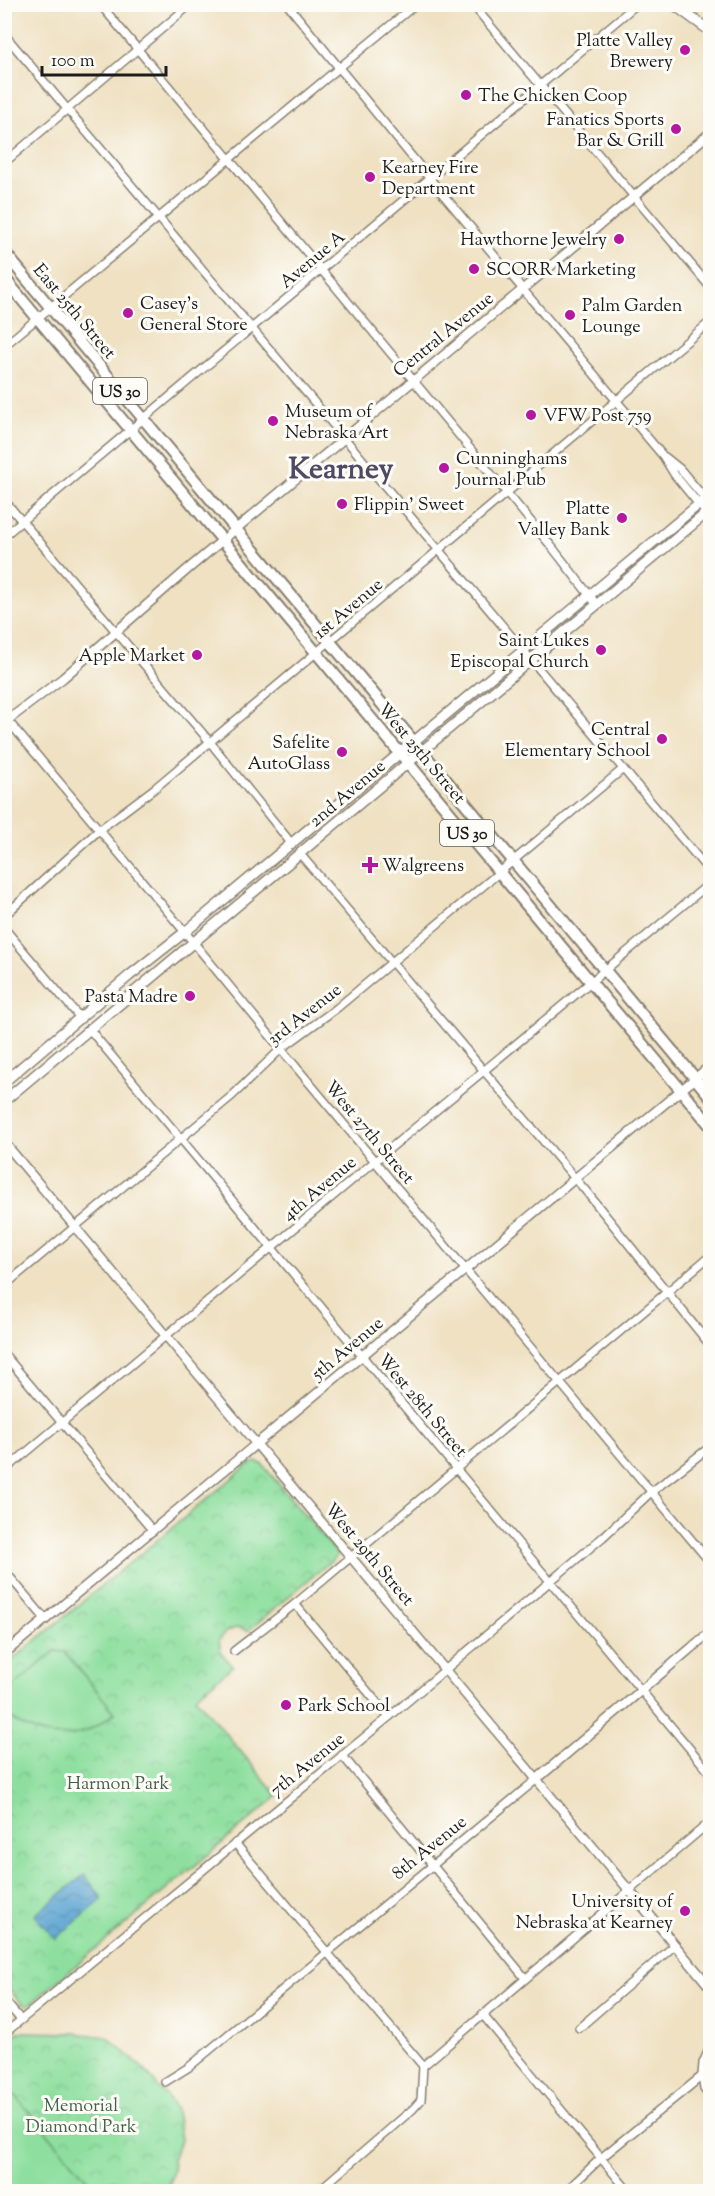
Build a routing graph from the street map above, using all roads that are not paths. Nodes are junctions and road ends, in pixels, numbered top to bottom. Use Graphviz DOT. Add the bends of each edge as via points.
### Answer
graph roads {
  1 [pos="100,4"];
  2 [pos="191,4"];
  3 [pos="287,4"];
  4 [pos="416,4"];
  5 [pos="472,4"];
  6 [pos="637,4"];
  7 [pos="673,4"];
  8 [pos="711,31"];
  9 [pos="4,34"];
  10 [pos="138,50"];
  11 [pos="338,69"];
  12 [pos="541,86"];
  13 [pos="67,109"];
  14 [pos="711,133"];
  15 [pos="228,160"];
  16 [pos="4,163"];
  17 [pos="430,180"];
  18 [pos="635,196"];
  19 [pos="159,218"];
  20 [pos="4,252"];
  21 [pos="322,270"];
  22 [pos="4,278"];
  23 [pos="711,287"];
  24 [pos="523,290"];
  25 [pos="51,308"];
  26 [pos="38,319"];
  27 [pos="711,322"];
  28 [pos="252,329"];
  29 [pos="4,346"];
  30 [pos="412,381"];
  31 [pos="618,401"];
  32 [pos="144,420"];
  33 [pos="132,430"];
  34 [pos="344,439"];
  35 [pos="508,494"];
  36 [pos="4,500"];
  37 [pos="708,507"];
  38 [pos="21,520"];
  39 [pos="236,529"];
  40 [pos="4,536"];
  41 [pos="224,539"];
  42 [pos="439,552"];
  43 [pos="589,595"];
  44 [pos="597,605"];
  45 [pos="116,632"];
  46 [pos="330,642"];
  47 [pos="522,650"];
  48 [pos="317,653"];
  49 [pos="531,660"];
  50 [pos="6,720"];
  51 [pos="413,741"];
  52 [pos="210,742"];
  53 [pos="400,752"];
  54 [pos="422,752"];
  55 [pos="409,763"];
  56 [pos="623,769"];
  57 [pos="99,830"];
  58 [pos="291,843"];
  59 [pos="300,854"];
  60 [pos="513,861"];
  61 [pos="500,872"];
  62 [pos="711,872"];
  63 [pos="711,883"];
  64 [pos="4,916"];
  65 [pos="4,928"];
  66 [pos="185,932"];
  67 [pos="194,943"];
  68 [pos="392,963"];
  69 [pos="605,970"];
  70 [pos="591,982"];
  71 [pos="81,1019"];
  72 [pos="90,1030"];
  73 [pos="280,1049"];
  74 [pos="711,1066"];
  75 [pos="484,1071"];
  76 [pos="696,1078"];
  77 [pos="4,1082"];
  78 [pos="681,1090"];
  79 [pos="711,1096"];
  80 [pos="4,1101"];
  81 [pos="711,1125"];
  82 [pos="181,1139"];
  83 [pos="4,1142"];
  84 [pos="375,1161"];
  85 [pos="575,1179"];
  86 [pos="75,1227"];
  87 [pos="272,1247"];
  88 [pos="711,1256"];
  89 [pos="466,1270"];
  90 [pos="4,1286"];
  91 [pos="667,1292"];
  92 [pos="166,1336"];
  93 [pos="711,1345"];
  94 [pos="4,1354"];
  95 [pos="363,1356"];
  96 [pos="560,1383"];
  97 [pos="62,1423"];
  98 [pos="258,1445"];
  99 [pos="711,1447"];
  100 [pos="456,1468"];
  101 [pos="4,1472"];
  102 [pos="650,1492"];
  103 [pos="153,1531"];
  104 [pos="351,1557"];
  105 [pos="711,1562"];
  106 [pos="4,1570"];
  107 [pos="550,1581"];
  108 [pos="296,1604"];
  109 [pos="46,1620"];
  110 [pos="711,1632"];
  111 [pos="234,1651"];
  112 [pos="4,1654"];
  113 [pos="445,1669"];
  114 [pos="643,1691"];
  115 [pos="389,1717"];
  116 [pos="342,1755"];
  117 [pos="711,1773"];
  118 [pos="537,1779"];
  119 [pos="711,1822"];
  120 [pos="235,1843"];
  121 [pos="432,1865"];
  122 [pos="630,1890"];
  123 [pos="675,1945"];
  124 [pos="327,1952"];
  125 [pos="525,1978"];
  126 [pos="711,1987"];
  127 [pos="4,2000"];
  128 [pos="482,2014"];
  129 [pos="21,2020"];
  130 [pos="579,2028"];
  131 [pos="4,2034"];
  132 [pos="711,2047"];
  133 [pos="423,2066"];
  134 [pos="702,2076"];
  135 [pos="165,2082"];
  136 [pos="711,2097"];
  137 [pos="601,2158"];
  138 [pos="318,2192"];
  139 [pos="564,2192"];
  140 [pos="629,2192"];
  1 -- 10 [label="street"];
  2 -- 10 [label="street"];
  3 -- 11 [label="street"];
  4 -- 11 [label="street"];
  5 -- 12 [label="street"];
  6 -- 12 [label="street, Avenue A"];
  7 -- 8 [label="main road"];
  9 -- 13 [label="street"];
  10 -- 13 [label="street"];
  10 -- 15 [label="street"];
  11 -- 15 [label="street"];
  11 -- 17 [label="street"];
  12 -- 17 [label="street, Avenue A"];
  12 -- 18 [label="street"];
  13 -- 16 [label="street"];
  13 -- 19 [label="street"];
  14 -- 18 [label="street, Central Avenue"];
  15 -- 19 [label="street"];
  15 -- 21 [label="street"];
  17 -- 21 [label="street, Avenue A"];
  17 -- 24 [label="street"];
  18 -- 23 [label="street"];
  18 -- 24 [label="street, Central Avenue"];
  19 -- 25 [label="street"];
  19 -- 28 [label="street"];
  20 -- 25 [label="main road, East 25th Street / US 30"];
  21 -- 28 [label="street, Avenue A"];
  21 -- 30 [label="street"];
  22 -- 26 [label="main road, East 25th Street / US 30"];
  24 -- 30 [label="street, Central Avenue"];
  24 -- 31 [label="street"];
  25 -- 26 [label="street"];
  25 -- 32 [label="main road, East 25th Street / US 30"];
  26 -- 29 [label="street"];
  26 -- 33 [label="main road, East 25th Street / US 30"];
  27 -- 31 [label="street, 1st Avenue"];
  28 -- 32 [label="street, Avenue A"];
  28 -- 34 [label="street"];
  30 -- 34 [label="street, Central Avenue"];
  30 -- 35 [label="street"];
  31 -- 35 [label="street, 1st Avenue"];
  31 -- 37 [label="street" via="663,456 680,469"];
  32 -- 33 [label="street, Avenue A"];
  32 -- 39 [label="main road, East 25th Street / US 30"];
  33 -- 38 [label="street, Avenue A"];
  33 -- 41 [label="main road, East 25th Street / US 30"];
  34 -- 39 [label="street, Central Avenue"];
  34 -- 42 [label="street"];
  35 -- 42 [label="street, 1st Avenue"];
  35 -- 43 [label="street"];
  36 -- 38 [label="street"];
  37 -- 43 [label="main road, 2nd Avenue"];
  37 -- 44 [label="main road, 2nd Avenue"];
  38 -- 40 [label="street, Avenue A"];
  38 -- 45 [label="street"];
  39 -- 41 [label="street, Central Avenue"];
  39 -- 46 [label="main road, West 25th Street / US 30"];
  41 -- 45 [label="street, Central Avenue"];
  41 -- 48 [label="main road, West 25th Street / US 30"];
  42 -- 46 [label="street, 1st Avenue"];
  42 -- 47 [label="street"];
  43 -- 44 [label="street"];
  43 -- 47 [label="main road, 2nd Avenue"];
  44 -- 49 [label="main road, 2nd Avenue"];
  45 -- 50 [label="street, Central Avenue"];
  45 -- 52 [label="street"];
  46 -- 48 [label="street, 1st Avenue"];
  46 -- 51 [label="main road, West 25th Street / US 30"];
  47 -- 49 [label="street"];
  47 -- 51 [label="main road, 2nd Avenue"];
  48 -- 52 [label="street, 1st Avenue"];
  48 -- 53 [label="main road, West 25th Street / US 30"];
  49 -- 54 [label="main road, 2nd Avenue"];
  49 -- 56 [label="street"];
  50 -- 57 [label="street, West 27th Street"];
  51 -- 53 [label="main road, 2nd Avenue"];
  51 -- 54 [label="main road, West 25th Street / US 30"];
  52 -- 57 [label="street, 1st Avenue"];
  52 -- 58 [label="street"];
  53 -- 55 [label="main road, West 25th Street / US 30"];
  53 -- 58 [label="main road, 2nd Avenue"];
  54 -- 55 [label="main road, 2nd Avenue"];
  54 -- 60 [label="main road, West 25th Street / US 30"];
  55 -- 59 [label="main road, 2nd Avenue"];
  55 -- 61 [label="main road, West 25th Street / US 30"];
  56 -- 60 [label="street, 3rd Avenue"];
  56 -- 62 [label="street"];
  57 -- 64 [label="street, 1st Avenue"];
  57 -- 66 [label="street, West 27th Street"];
  58 -- 66 [label="main road, 2nd Avenue"];
  59 -- 67 [label="main road, 2nd Avenue"];
  59 -- 68 [label="street"];
  60 -- 61 [label="street, 3rd Avenue"];
  60 -- 69 [label="main road, West 25th Street / US 30"];
  61 -- 68 [label="street, 3rd Avenue"];
  61 -- 70 [label="main road, West 25th Street / US 30"];
  63 -- 69 [label="street, 4th Avenue"];
  65 -- 71 [label="street"];
  66 -- 67 [label="street, West 27th Street"];
  66 -- 71 [label="main road, 2nd Avenue"];
  67 -- 72 [label="main road, 2nd Avenue"];
  67 -- 73 [label="street, West 27th Street"];
  68 -- 73 [label="street, 3rd Avenue"];
  68 -- 75 [label="street"];
  69 -- 70 [label="street, 4th Avenue"];
  69 -- 76 [label="main road, West 25th Street / US 30"];
  70 -- 75 [label="street, 4th Avenue"];
  70 -- 78 [label="main road, West 25th Street / US 30"];
  71 -- 77 [label="main road, 2nd Avenue"];
  72 -- 80 [label="main road, 2nd Avenue"];
  72 -- 82 [label="street, West 28th Street"];
  73 -- 82 [label="street, 3rd Avenue"];
  73 -- 84 [label="street, West 27th Street"];
  74 -- 76 [label="street, 5th Avenue"];
  75 -- 84 [label="street, 4th Avenue"];
  75 -- 85 [label="street"];
  76 -- 78 [label="street, 5th Avenue"];
  76 -- 79 [label="main road, West 25th Street / US 30"];
  78 -- 81 [label="main road, West 25th Street / US 30"];
  78 -- 85 [label="street, 5th Avenue"];
  82 -- 86 [label="street, 3rd Avenue"];
  82 -- 87 [label="street, West 28th Street"];
  83 -- 86 [label="street, West 29th Street"];
  84 -- 87 [label="street, 4th Avenue"];
  84 -- 89 [label="street, West 27th Street"];
  85 -- 89 [label="street, 5th Avenue"];
  85 -- 91 [label="street"];
  86 -- 90 [label="street, 3rd Avenue"];
  86 -- 92 [label="street, West 29th Street"];
  87 -- 92 [label="street, 4th Avenue"];
  87 -- 95 [label="street, West 28th Street"];
  88 -- 91 [label="street"];
  89 -- 95 [label="street, 5th Avenue"];
  89 -- 96 [label="street, West 27th Street"];
  91 -- 93 [label="street"];
  91 -- 96 [label="street"];
  92 -- 97 [label="street, 4th Avenue"];
  92 -- 98 [label="street, West 29th Street"];
  94 -- 97 [label="street"];
  95 -- 98 [label="street, 5th Avenue"];
  95 -- 100 [label="street, West 28th Street"];
  96 -- 100 [label="street"];
  96 -- 102 [label="street, West 27th Street"];
  97 -- 101 [label="street, 4th Avenue"];
  97 -- 103 [label="street"];
  98 -- 103 [label="street, 5th Avenue"];
  98 -- 104 [label="street, West 29th Street"];
  99 -- 102 [label="street, 7th Avenue"];
  100 -- 104 [label="street"];
  100 -- 107 [label="street, West 28th Street"];
  102 -- 105 [label="street, West 27th Street"];
  102 -- 107 [label="street, 7th Avenue"];
  103 -- 109 [label="street, 5th Avenue"];
  104 -- 108 [label="street"];
  104 -- 113 [label="street, West 29th Street"];
  106 -- 109 [label="street"];
  107 -- 113 [label="street, 7th Avenue"];
  107 -- 114 [label="street, West 28th Street"];
  108 -- 111 [label="street"];
  108 -- 115 [label="street"];
  109 -- 112 [label="street, 5th Avenue"];
  110 -- 114 [label="street, 8th Avenue"];
  113 -- 115 [label="street, 7th Avenue"];
  113 -- 118 [label="street, West 29th Street"];
  114 -- 117 [label="street, West 28th Street"];
  114 -- 118 [label="street, 8th Avenue"];
  115 -- 116 [label="street, 7th Avenue"];
  116 -- 120 [label="street, 7th Avenue"];
  116 -- 121 [label="street"];
  118 -- 121 [label="street, 8th Avenue"];
  118 -- 122 [label="street, West 29th Street"];
  119 -- 122 [label="street"];
  120 -- 124 [label="street"];
  120 -- 129 [label="street, 7th Avenue"];
  121 -- 124 [label="street, 8th Avenue"];
  121 -- 125 [label="street"];
  122 -- 123 [label="street, West 29th Street"];
  122 -- 125 [label="street"];
  123 -- 126 [label="street, West 29th Street"];
  123 -- 130 [label="street"];
  124 -- 133 [label="street"];
  124 -- 135 [label="street, 8th Avenue" via="189,2067"];
  125 -- 128 [label="street"];
  127 -- 129 [label="street"];
  128 -- 133 [label="street"];
  128 -- 137 [label="street"];
  129 -- 131 [label="street, 7th Avenue"];
  132 -- 134 [label="street"];
  133 -- 138 [label="street" via="421,2100"];
  134 -- 136 [label="street" via="704,2089"];
  134 -- 137 [label="street"];
  137 -- 139 [label="street"];
  137 -- 140 [label="street"];
}
